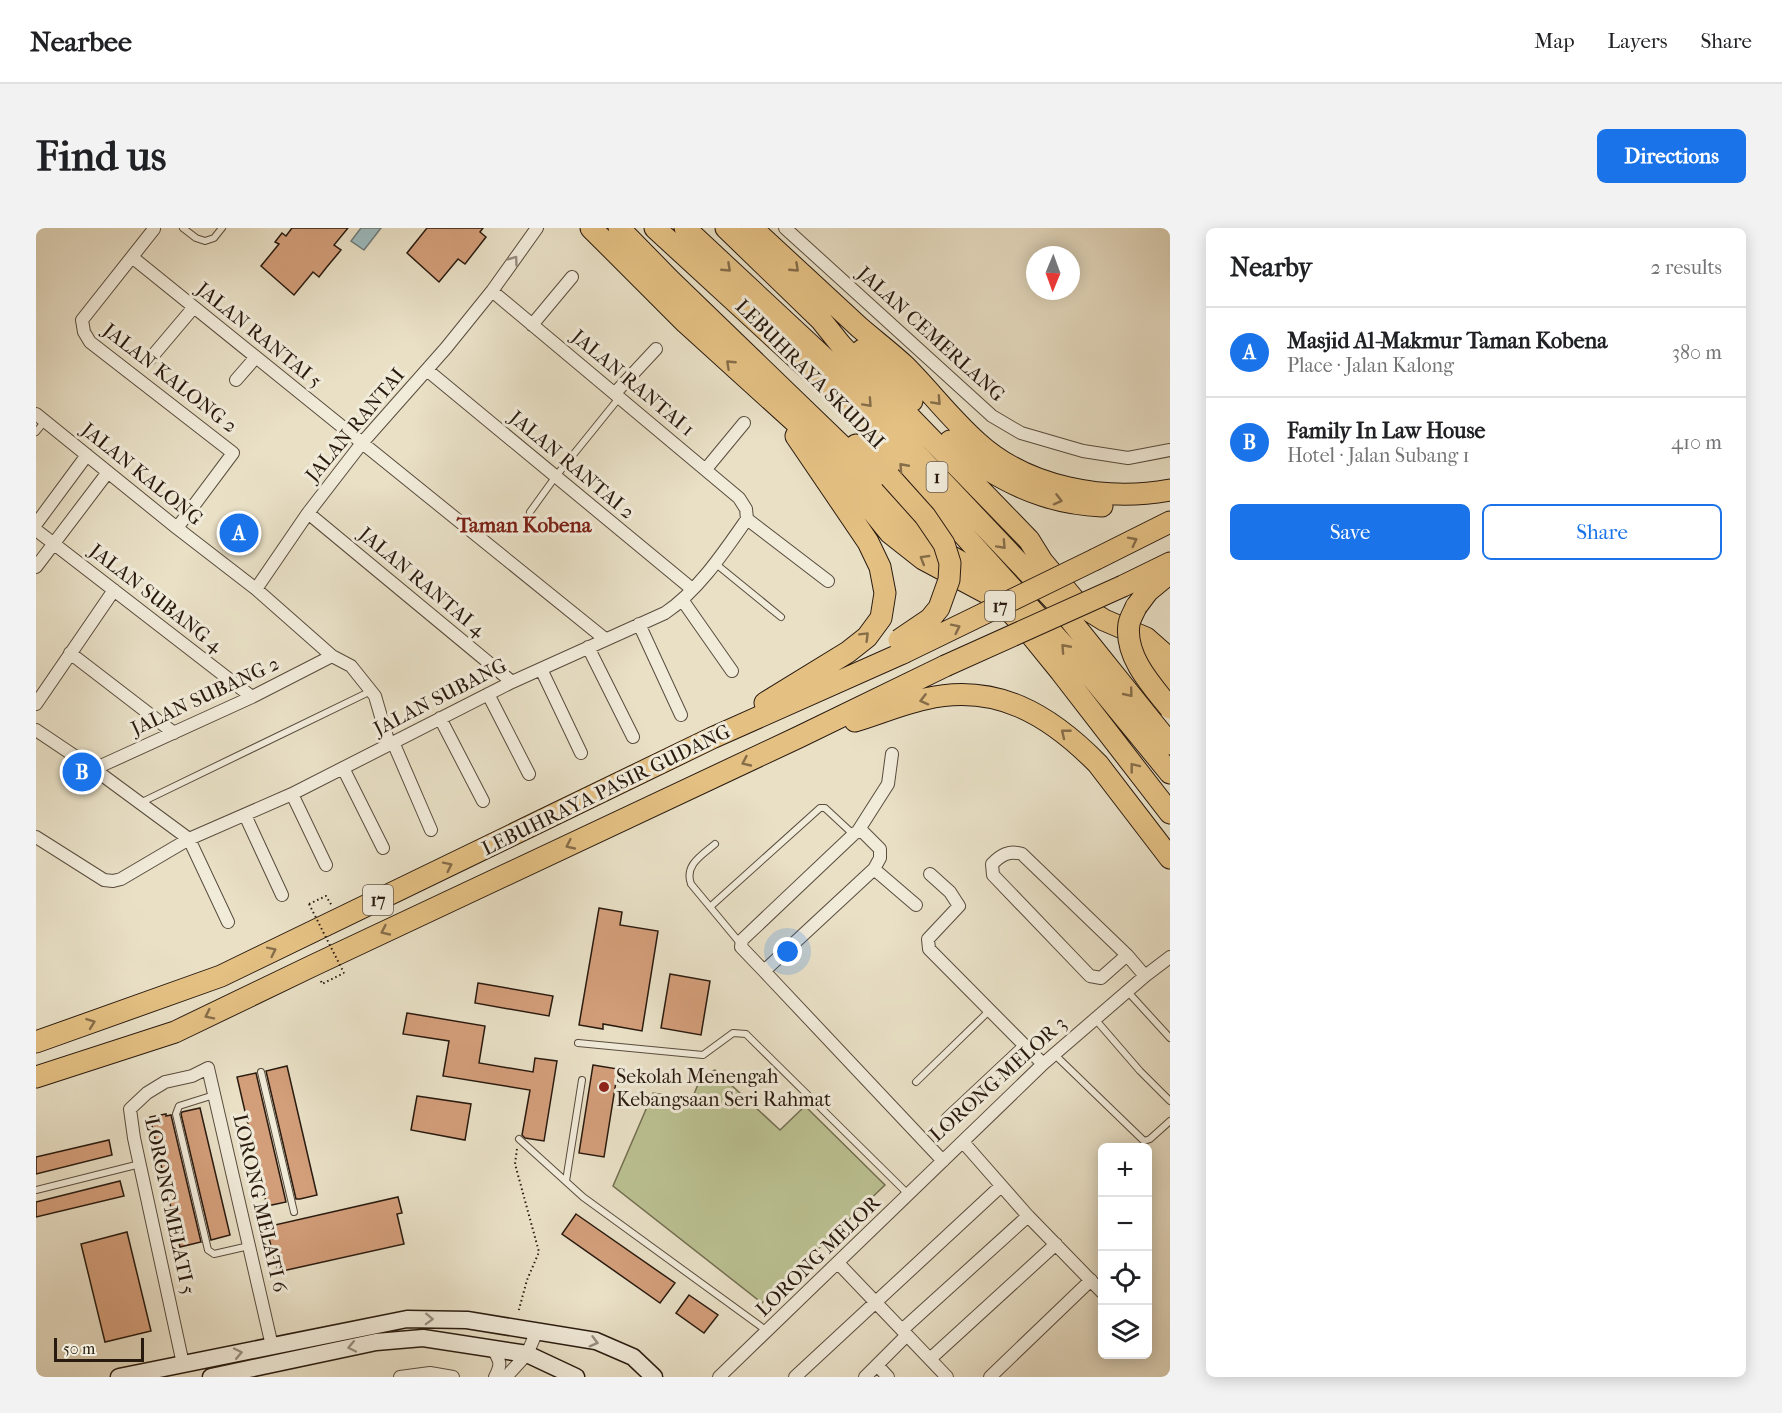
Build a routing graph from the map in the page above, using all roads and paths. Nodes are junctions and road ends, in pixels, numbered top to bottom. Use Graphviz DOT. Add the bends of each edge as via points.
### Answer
graph roads {
  1 [pos="154,228"];
  2 [pos="183,228"];
  3 [pos="222,228"];
  4 [pos="537,228"];
  5 [pos="591,228"];
  6 [pos="619,228"];
  7 [pos="626,228"];
  8 [pos="655,228"];
  9 [pos="685,228"];
  10 [pos="726,228"];
  11 [pos="752,228"];
  12 [pos="785,228"];
  13 [pos="132,257"];
  14 [pos="572,277"];
  15 [pos="492,291"];
  16 [pos="194,307"];
  17 [pos="532,325"];
  18 [pos="656,349"];
  19 [pos="256,357"];
  20 [pos="150,359"];
  21 [pos="428,370"];
  22 [pos="236,380"];
  23 [pos="617,396"];
  24 [pos="903,401"];
  25 [pos="773,404"];
  26 [pos="40,417"];
  27 [pos="744,423"];
  28 [pos="36,432"];
  29 [pos="362,443"];
  30 [pos="1170,450"];
  31 [pos="87,455"];
  32 [pos="706,469"];
  33 [pos="108,472"];
  34 [pos="555,476"];
  35 [pos="1170,490"];
  36 [pos="1170,500"];
  37 [pos="530,512"];
  38 [pos="308,513"];
  39 [pos="747,514"];
  40 [pos="1170,522"];
  41 [pos="36,524"];
  42 [pos="177,528"];
  43 [pos="36,530"];
  44 [pos="54,544"];
  45 [pos="1170,563"];
  46 [pos="716,564"];
  47 [pos="36,567"];
  48 [pos="1170,573"];
  49 [pos="828,581"];
  50 [pos="256,589"];
  51 [pos="692,589"];
  52 [pos="114,590"];
  53 [pos="683,601"];
  54 [pos="1055,601"];
  55 [pos="1026,605"];
  56 [pos="781,617"];
  57 [pos="639,624"];
  58 [pos="605,639"];
  59 [pos="901,646"];
  60 [pos="588,647"];
  61 [pos="70,653"];
  62 [pos="332,656"];
  63 [pos="1170,659"];
  64 [pos="541,669"];
  65 [pos="732,671"];
  66 [pos="512,682"];
  67 [pos="1170,682"];
  68 [pos="372,691"];
  69 [pos="488,694"];
  70 [pos="252,697"];
  71 [pos="36,704"];
  72 [pos="1170,708"];
  73 [pos="681,715"];
  74 [pos="440,718"];
  75 [pos="36,730"];
  76 [pos="174,733"];
  77 [pos="633,737"];
  78 [pos="800,737"];
  79 [pos="712,738"];
  80 [pos="391,743"];
  81 [pos="1170,744"];
  82 [pos="582,753"];
  83 [pos="892,754"];
  84 [pos="1098,764"];
  85 [pos="342,768"];
  86 [pos="94,769"];
  87 [pos="1170,773"];
  88 [pos="530,774"];
  89 [pos="292,794"];
  90 [pos="483,801"];
  91 [pos="140,803"];
  92 [pos="1170,813"];
  93 [pos="245,815"];
  94 [pos="431,830"];
  95 [pos="856,833"];
  96 [pos="36,837"];
  97 [pos="189,839"];
  98 [pos="715,843"];
  99 [pos="383,848"];
  100 [pos="1170,852"];
  101 [pos="1170,858"];
  102 [pos="326,865"];
  103 [pos="874,868"];
  104 [pos="930,874"];
  105 [pos="282,895"];
  106 [pos="327,896"];
  107 [pos="916,905"];
  108 [pos="710,907"];
  109 [pos="228,922"];
  110 [pos="741,943"];
  111 [pos="1127,956"];
  112 [pos="1170,957"];
  113 [pos="764,971"];
  114 [pos="1145,976"];
  115 [pos="322,984"];
  116 [pos="1127,991"];
  117 [pos="990,1010"];
  118 [pos="1095,1018"];
  119 [pos="1170,1038"];
  120 [pos="36,1042"];
  121 [pos="578,1043"];
  122 [pos="1025,1046"];
  123 [pos="1054,1054"];
  124 [pos="1043,1064"];
  125 [pos="208,1068"];
  126 [pos="261,1072"];
  127 [pos="36,1077"];
  128 [pos="582,1080"];
  129 [pos="916,1082"];
  130 [pos="214,1095"];
  131 [pos="1170,1101"];
  132 [pos="947,1119"];
  133 [pos="1170,1121"];
  134 [pos="519,1139"];
  135 [pos="963,1142"];
  136 [pos="943,1161"];
  137 [pos="140,1164"];
  138 [pos="566,1182"];
  139 [pos="1001,1185"];
  140 [pos="36,1190"];
  141 [pos="909,1195"];
  142 [pos="294,1212"];
  143 [pos="1028,1216"];
  144 [pos="1056,1244"];
  145 [pos="250,1246"];
  146 [pos="838,1263"];
  147 [pos="1091,1280"];
  148 [pos="1098,1288"];
  149 [pos="876,1303"];
  150 [pos="513,1328"];
  151 [pos="537,1331"];
  152 [pos="768,1331"];
  153 [pos="905,1332"];
  154 [pos="272,1346"];
  155 [pos="493,1349"];
  156 [pos="527,1354"];
  157 [pos="930,1359"];
  158 [pos="183,1364"];
  159 [pos="877,1365"];
  160 [pos="119,1377"];
  161 [pos="211,1377"];
  162 [pos="400,1377"];
  163 [pos="453,1377"];
  164 [pos="495,1377"];
  165 [pos="506,1377"];
  166 [pos="576,1377"];
  167 [pos="654,1377"];
  168 [pos="719,1377"];
  169 [pos="795,1377"];
  170 [pos="864,1377"];
  171 [pos="888,1377"];
  172 [pos="947,1377"];
  173 [pos="990,1377"];
  1 -- 13 [label="street, JALAN KALONG 2"];
  2 -- 3 [label="lane" via="205,241"];
  15 -- 4 [label="street, JALAN RANTAI, one-way"];
  25 -- 5 [label="highway, one-way"];
  6 -- 55 [label="highway" via="846,450 903,524 926,542 993,579"];
  7 -- 59 [label="highway, bridge" via="890,477 944,543 950,563 949,580 939,608"];
  55 -- 8 [label="highway, LEBUHRAYA SKUDAI / 1, one-way" via="841,399"];
  9 -- 54 [label="highway, LEBUHRAYA SKUDAI / 1, one-way" via="835,368"];
  10 -- 24 [label="highway" via="821,320 841,345"];
  11 -- 35 [label="highway, one-way" via="904,365 978,443 1003,461 1073,489 1126,495"];
  12 -- 30 [label="street, JALAN CEMERLANG" via="992,416 1021,433 1128,458"];
  13 -- 16 [label="street, JALAN RANTAI 5"];
  13 -- 42 [label="street, JALAN KALONG 2" via="82,320 84,332 90,342 233,453"];
  14 -- 17 [label="street"];
  15 -- 17 [label="street, JALAN RANTAI 1"];
  15 -- 21 [label="street, JALAN RANTAI"];
  16 -- 19 [label="street, JALAN RANTAI 5"];
  16 -- 20 [label="street"];
  17 -- 23 [label="street, JALAN RANTAI 1"];
  18 -- 23 [label="street"];
  19 -- 22 [label="street"];
  19 -- 29 [label="street, JALAN RANTAI 5"];
  21 -- 29 [label="street, JALAN RANTAI"];
  21 -- 34 [label="street, JALAN RANTAI 2"];
  23 -- 32 [label="street, JALAN RANTAI 1"];
  23 -- 34 [label="lane"];
  24 -- 36 [label="highway, one-way" via="955,447 1011,484 1039,496 1100,506"];
  24 -- 63 [label="highway" via="1029,540 1077,603 1146,638"];
  79 -- 25 [label="highway, one-way" via="848,652 867,637 881,618 885,593 880,567 868,542"];
  92 -- 25 [label="highway, one-way" via="998,599 923,559 890,533 815,440"];
  26 -- 28 [label="lane"];
  26 -- 31 [label="street, JALAN KALONG"];
  27 -- 32 [label="street"];
  29 -- 38 [label="street, JALAN RANTAI"];
  29 -- 58 [label="street, JALAN RANTAI 5"];
  31 -- 33 [label="street, JALAN KALONG"];
  31 -- 41 [label="street"];
  32 -- 39 [label="street, JALAN RANTAI 1" via="739,498"];
  33 -- 42 [label="street, JALAN KALONG"];
  33 -- 44 [label="street"];
  34 -- 37 [label="lane"];
  34 -- 51 [label="street, JALAN RANTAI 2"];
  38 -- 50 [label="street, JALAN RANTAI"];
  38 -- 66 [label="street, JALAN RANTAI 4"];
  39 -- 46 [label="street, JALAN SUBANG"];
  39 -- 49 [label="street, JALAN RANTAI 1"];
  59 -- 40 [label="highway, LEBUHRAYA PASIR GUDANG / 17, one-way, bridge" via="1096,560"];
  42 -- 50 [label="street, JALAN KALONG" via="209,546"];
  43 -- 44 [label="street, JALAN SUBANG 4"];
  44 -- 47 [label="street"];
  44 -- 52 [label="street, JALAN SUBANG 4"];
  45 -- 78 [label="highway, LEBUHRAYA PASIR GUDANG / 17, bridge"];
  46 -- 51 [label="street, JALAN SUBANG"];
  46 -- 56 [label="lane"];
  48 -- 72 [label="highway, bridge" via="1148,591 1129,623 1132,650 1143,675"];
  50 -- 62 [label="street, JALAN KALONG"];
  51 -- 53 [label="street, JALAN SUBANG"];
  52 -- 61 [label="street"];
  52 -- 70 [label="street, JALAN SUBANG 4"];
  53 -- 57 [label="street, JALAN SUBANG"];
  53 -- 65 [label="street"];
  54 -- 67 [label="highway" via="1100,632 1136,647 1156,663"];
  54 -- 81 [label="highway, LEBUHRAYA SKUDAI / 1, one-way"];
  87 -- 55 [label="highway, LEBUHRAYA SKUDAI / 1, one-way" via="1085,669"];
  57 -- 58 [label="street, JALAN SUBANG"];
  57 -- 73 [label="street"];
  58 -- 60 [label="street, JALAN SUBANG"];
  59 -- 79 [label="highway, LEBUHRAYA PASIR GUDANG / 17"];
  60 -- 64 [label="street, JALAN SUBANG"];
  60 -- 77 [label="street"];
  61 -- 71 [label="street"];
  61 -- 76 [label="street"];
  62 -- 68 [label="street, JALAN KALONG" via="351,666"];
  62 -- 70 [label="street, JALAN SUBANG 2"];
  64 -- 66 [label="street, JALAN SUBANG"];
  64 -- 82 [label="street"];
  66 -- 69 [label="street, JALAN SUBANG"];
  68 -- 80 [label="street, JALAN KALONG"];
  68 -- 91 [label="lane"];
  69 -- 74 [label="street, JALAN SUBANG"];
  69 -- 88 [label="street"];
  70 -- 76 [label="street, JALAN SUBANG 2"];
  74 -- 80 [label="street, JALAN SUBANG"];
  74 -- 90 [label="street"];
  75 -- 86 [label="street"];
  76 -- 86 [label="street, JALAN SUBANG 2"];
  84 -- 78 [label="highway, one-way" via="1063,731 1036,713 982,695 926,699"];
  78 -- 127 [label="highway, LEBUHRAYA PASIR GUDANG / 17, one-way" via="175,1032"];
  120 -- 79 [label="highway, LEBUHRAYA PASIR GUDANG / 17, one-way" via="221,976"];
  80 -- 85 [label="street, JALAN SUBANG"];
  80 -- 94 [label="street, JALAN KALONG"];
  83 -- 95 [label="street" via="888,784"];
  84 -- 100 [label="highway"];
  84 -- 101 [label="highway"];
  85 -- 89 [label="street, JALAN SUBANG"];
  85 -- 99 [label="street"];
  86 -- 91 [label="street"];
  89 -- 93 [label="street, JALAN SUBANG"];
  89 -- 102 [label="street"];
  91 -- 97 [label="street"];
  93 -- 97 [label="street, JALAN SUBANG"];
  93 -- 105 [label="street"];
  95 -- 103 [label="street" via="862,831 880,849"];
  95 -- 108 [label="lane" via="820,808"];
  95 -- 110 [label="street"];
  96 -- 97 [label="street, JALAN SUBANG" via="104,880 113,881"];
  97 -- 109 [label="street"];
  98 -- 108 [label="lane" via="692,864 688,873 691,884"];
  103 -- 107 [label="street"];
  103 -- 113 [label="street"];
  104 -- 117 [label="street" via="959,906 928,939 929,949"];
  106 -- 115 [label="path, bridge" via="309,904 344,974"];
  108 -- 110 [label="lane"];
  110 -- 113 [label="street, LORONG MELOR 3"];
  111 -- 111 [label="street" via="1022,854 1009,852 992,864 993,875 1090,976 1101,978"];
  111 -- 114 [label="street"];
  112 -- 114 [label="street, LORONG MELOR 3"];
  113 -- 136 [label="street, LORONG MELOR 3"];
  114 -- 116 [label="street, LORONG MELOR 3"];
  116 -- 118 [label="street, LORONG MELOR 3"];
  116 -- 119 [label="lane"];
  117 -- 122 [label="street"];
  117 -- 129 [label="lane"];
  118 -- 123 [label="street, LORONG MELOR 3"];
  118 -- 131 [label="lane"];
  121 -- 141 [label="lane" via="703,1055 734,1033 746,1034"];
  122 -- 124 [label="street"];
  122 -- 132 [label="street"];
  123 -- 124 [label="street, LORONG MELOR 3"];
  123 -- 133 [label="lane" via="1144,1141"];
  124 -- 135 [label="street, LORONG MELOR 3"];
  125 -- 130 [label="street, LORONG MELATI 6"];
  125 -- 137 [label="street, LORONG MELATI 5" via="165,1082 130,1109"];
  126 -- 142 [label="lane"];
  128 -- 138 [label="lane"];
  130 -- 145 [label="street, LORONG MELATI 6"];
  130 -- 145 [label="lane" via="178,1106 176,1114 208,1250 214,1254"];
  134 -- 138 [label="lane"];
  134 -- 150 [label="path" via="515,1164 539,1252"];
  135 -- 136 [label="street, LORONG MELOR 3"];
  135 -- 139 [label="street"];
  136 -- 141 [label="street, LORONG MELOR"];
  137 -- 140 [label="lane"];
  137 -- 158 [label="street, LORONG MELATI 5"];
  138 -- 152 [label="lane"];
  139 -- 143 [label="street"];
  139 -- 149 [label="street"];
  141 -- 146 [label="street, LORONG MELOR"];
  143 -- 144 [label="street"];
  143 -- 153 [label="street"];
  144 -- 147 [label="street"];
  144 -- 157 [label="street"];
  145 -- 154 [label="street, LORONG MELATI 6"];
  146 -- 149 [label="street"];
  146 -- 152 [label="street, LORONG MELOR"];
  147 -- 148 [label="street"];
  147 -- 173 [label="street"];
  149 -- 153 [label="street"];
  149 -- 169 [label="street"];
  150 -- 151 [label="street"];
  154 -- 150 [label="street, one-way" via="407,1318 467,1320"];
  151 -- 156 [label="street"];
  151 -- 167 [label="street, one-way" via="596,1341 633,1357"];
  152 -- 168 [label="street, LORONG MELOR"];
  153 -- 157 [label="street"];
  153 -- 159 [label="street"];
  158 -- 154 [label="street, one-way"];
  155 -- 156 [label="street"];
  155 -- 161 [label="street, one-way" via="423,1338 376,1342"];
  155 -- 164 [label="street" via="501,1366"];
  156 -- 165 [label="street"];
  156 -- 166 [label="street"];
  157 -- 172 [label="street"];
  158 -- 160 [label="street"];
  159 -- 170 [label="street"];
  159 -- 171 [label="street"];
  162 -- 163 [label="street" via="430,1373"];
}
